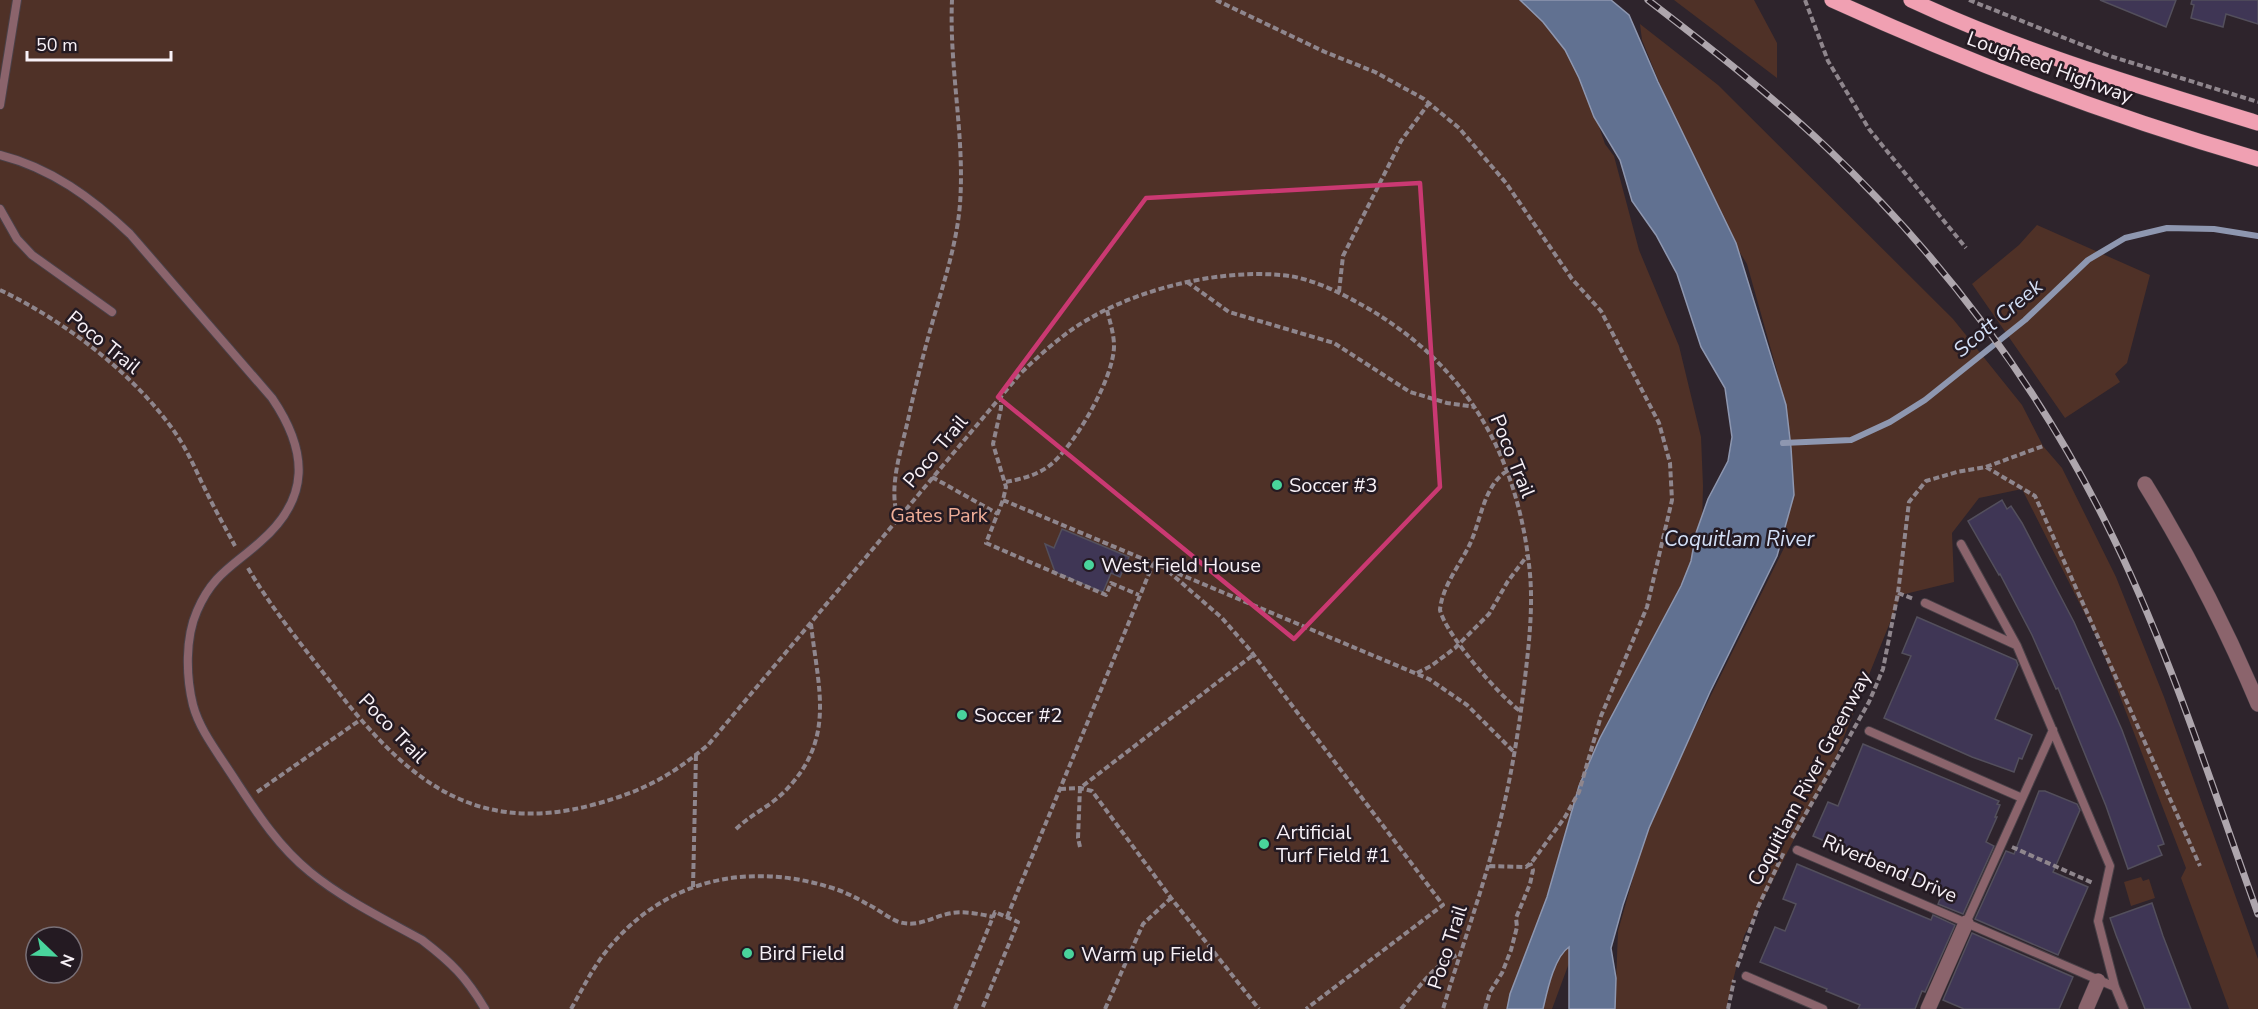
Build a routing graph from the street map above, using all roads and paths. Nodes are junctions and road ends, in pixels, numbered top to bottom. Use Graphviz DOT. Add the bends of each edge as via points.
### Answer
graph roads {
  1 [pos="16,0"];
  2 [pos="952,0"];
  3 [pos="1216,0"];
  4 [pos="1805,0"];
  5 [pos="1832,0"];
  6 [pos="1969,0"];
  7 [pos="1913,1"];
  8 [pos="2258,102"];
  9 [pos="1429,103"];
  10 [pos="0,105"];
  11 [pos="2258,123"];
  12 [pos="0,155"];
  13 [pos="2258,159"];
  14 [pos="0,209"];
  15 [pos="1966,248"];
  16 [pos="1187,282"];
  17 [pos="0,290"];
  18 [pos="1339,292"];
  19 [pos="1107,310"];
  20 [pos="112,312"];
  21 [pos="1001,395"];
  22 [pos="1476,407"];
  23 [pos="2043,446"];
  24 [pos="1986,467"];
  25 [pos="1507,471"];
  26 [pos="932,477"];
  27 [pos="1006,482"];
  28 [pos="2145,484"];
  29 [pos="1003,500"];
  30 [pos="998,514"];
  31 [pos="898,518"];
  32 [pos="1961,544"];
  33 [pos="1528,555"];
  34 [pos="240,556"];
  35 [pos="1152,564"];
  36 [pos="1168,571"];
  37 [pos="1139,594"];
  38 [pos="1925,603"];
  39 [pos="811,623"];
  40 [pos="1460,644"];
  41 [pos="2017,646"];
  42 [pos="1252,656"];
  43 [pos="1417,673"];
  44 [pos="2258,704"];
  45 [pos="1521,712"];
  46 [pos="360,720"];
  47 [pos="2053,730"];
  48 [pos="1869,731"];
  49 [pos="1514,752"];
  50 [pos="696,755"];
  51 [pos="1080,788"];
  52 [pos="1060,789"];
  53 [pos="2022,798"];
  54 [pos="248,799"];
  55 [pos="736,829"];
  56 [pos="2009,846"];
  57 [pos="1080,847"];
  58 [pos="1797,850"];
  59 [pos="1530,863"];
  60 [pos="1488,866"];
  61 [pos="2200,866"];
  62 [pos="2099,886"];
  63 [pos="693,887"];
  64 [pos="1172,898"];
  65 [pos="993,917"];
  66 [pos="1007,917"];
  67 [pos="1966,923"];
  68 [pos="1460,954"];
  69 [pos="1746,976"];
  70 [pos="2098,981"];
  71 [pos="2115,987"];
  72 [pos="983,1007"];
  73 [pos="485,1009"];
  74 [pos="571,1009"];
  75 [pos="955,1009"];
  76 [pos="989,1009"];
  77 [pos="1105,1009"];
  78 [pos="1259,1009"];
  79 [pos="1306,1009"];
  80 [pos="1401,1009"];
  81 [pos="1443,1009"];
  82 [pos="1485,1009"];
  83 [pos="1728,1009"];
  84 [pos="1823,1009"];
  85 [pos="1928,1009"];
  86 [pos="2086,1009"];
  87 [pos="2124,1009"];
  1 -- 10 [label="lane"];
  2 -- 31 [label="path" via="960,202 952,256 918,375 897,470 894,499"];
  3 -- 9 [label="path" via="1375,72"];
  4 -- 15 [label="path" via="1828,61 1869,129"];
  5 -- 13 [label="main road, Lougheed Highway" via="2051,92"];
  6 -- 8 [label="path" via="2110,56"];
  7 -- 11 [label="main road, Lougheed Highway" via="2104,75"];
  9 -- 18 [label="path" via="1401,141 1343,256"];
  9 -- 59 [label="path" via="1459,128 1506,183 1572,279 1601,311 1659,423 1670,463 1672,500 1647,607 1601,716 1579,792"];
  12 -- 34 [label="lane" via="24,162 72,186 116,221 265,389 285,417 298,452 300,474 295,496 278,526"];
  14 -- 20 [label="lane" via="17,239 32,255"];
  16 -- 18 [label="path, Poco Trail" via="1237,275 1283,275"];
  16 -- 19 [label="path, Poco Trail"];
  16 -- 22 [label="path" via="1229,312 1334,343 1410,392"];
  17 -- 34 [label="path, Poco Trail" via="81,339 159,411 190,457"];
  18 -- 22 [label="path, Poco Trail" via="1386,319 1432,356"];
  19 -- 21 [label="path, Poco Trail" via="1068,332 1024,369"];
  19 -- 27 [label="path" via="1113,358 1090,411 1062,454 1047,467"];
  21 -- 26 [label="path, Poco Trail"];
  21 -- 27 [label="path" via="993,444"];
  22 -- 25 [label="path, Poco Trail"];
  23 -- 24 [label="path, Coquitlam River Greenway"];
  24 -- 61 [label="path" via="2035,496"];
  24 -- 83 [label="path, Coquitlam River Greenway" via="1926,481 1909,502 1898,593 1883,669 1758,907 1735,972"];
  25 -- 33 [label="path, Poco Trail"];
  25 -- 40 [label="path" via="1488,495 1471,543 1440,606"];
  26 -- 30 [label="path"];
  26 -- 31 [label="path, Poco Trail"];
  27 -- 29 [label="path"];
  28 -- 44 [label="street" via="2174,530"];
  29 -- 30 [label="path"];
  29 -- 35 [label="path"];
  30 -- 37 [label="path" via="986,543 1106,595 1111,583"];
  31 -- 39 [label="path, Poco Trail"];
  32 -- 41 [label="lane"];
  33 -- 40 [label="path" via="1489,614"];
  33 -- 45 [label="path, Poco Trail" via="1532,610"];
  34 -- 46 [label="path, Poco Trail"];
  34 -- 54 [label="lane" via="216,579 197,610 189,634 189,670 193,706 200,723"];
  35 -- 36 [label="path"];
  35 -- 37 [label="path"];
  36 -- 42 [label="path" via="1222,618"];
  36 -- 43 [label="path"];
  37 -- 52 [label="path"];
  38 -- 41 [label="lane"];
  39 -- 50 [label="path, Poco Trail"];
  39 -- 55 [label="path" via="820,700 814,750 784,792"];
  40 -- 43 [label="path"];
  40 -- 45 [label="path" via="1498,693"];
  41 -- 47 [label="lane"];
  42 -- 51 [label="path"];
  42 -- 79 [label="path" via="1443,905"];
  43 -- 49 [label="path" via="1467,705"];
  45 -- 49 [label="path, Poco Trail"];
  46 -- 50 [label="path, Poco Trail" via="396,758 426,781 458,798 500,812 567,810 609,800 667,777"];
  46 -- 54 [label="path"];
  47 -- 53 [label="lane, Riverbend Drive"];
  47 -- 71 [label="lane" via="2110,866 2098,921"];
  48 -- 53 [label="lane"];
  49 -- 60 [label="path, Poco Trail"];
  50 -- 63 [label="path"];
  51 -- 52 [label="path"];
  51 -- 57 [label="path"];
  51 -- 64 [label="path" via="1092,791"];
  52 -- 66 [label="path"];
  53 -- 67 [label="lane, Riverbend Drive"];
  54 -- 73 [label="lane" via="301,864 437,951 462,974"];
  56 -- 62 [label="path"];
  58 -- 67 [label="lane, Riverbend Drive"];
  59 -- 60 [label="path" via="1526,867"];
  59 -- 82 [label="path" via="1530,884 1518,913 1511,950"];
  60 -- 68 [label="path, Poco Trail"];
  63 -- 65 [label="path" via="739,877 776,876 843,892 902,922 920,923 952,913"];
  63 -- 74 [label="path" via="656,906 621,934 599,961"];
  64 -- 77 [label="path" via="1143,924"];
  64 -- 78 [label="path"];
  65 -- 66 [label="path" via="995,912"];
  65 -- 75 [label="path"];
  66 -- 72 [label="path" via="1018,922"];
  67 -- 70 [label="lane, Riverbend Drive"];
  67 -- 85 [label="street, Riverbend Drive"];
  68 -- 80 [label="path" via="1434,970"];
  68 -- 81 [label="path, Poco Trail"];
  69 -- 84 [label="lane"];
  70 -- 71 [label="lane, Riverbend Drive"];
  70 -- 86 [label="street"];
  71 -- 87 [label="lane"];
  72 -- 76 [label="path"];
}
